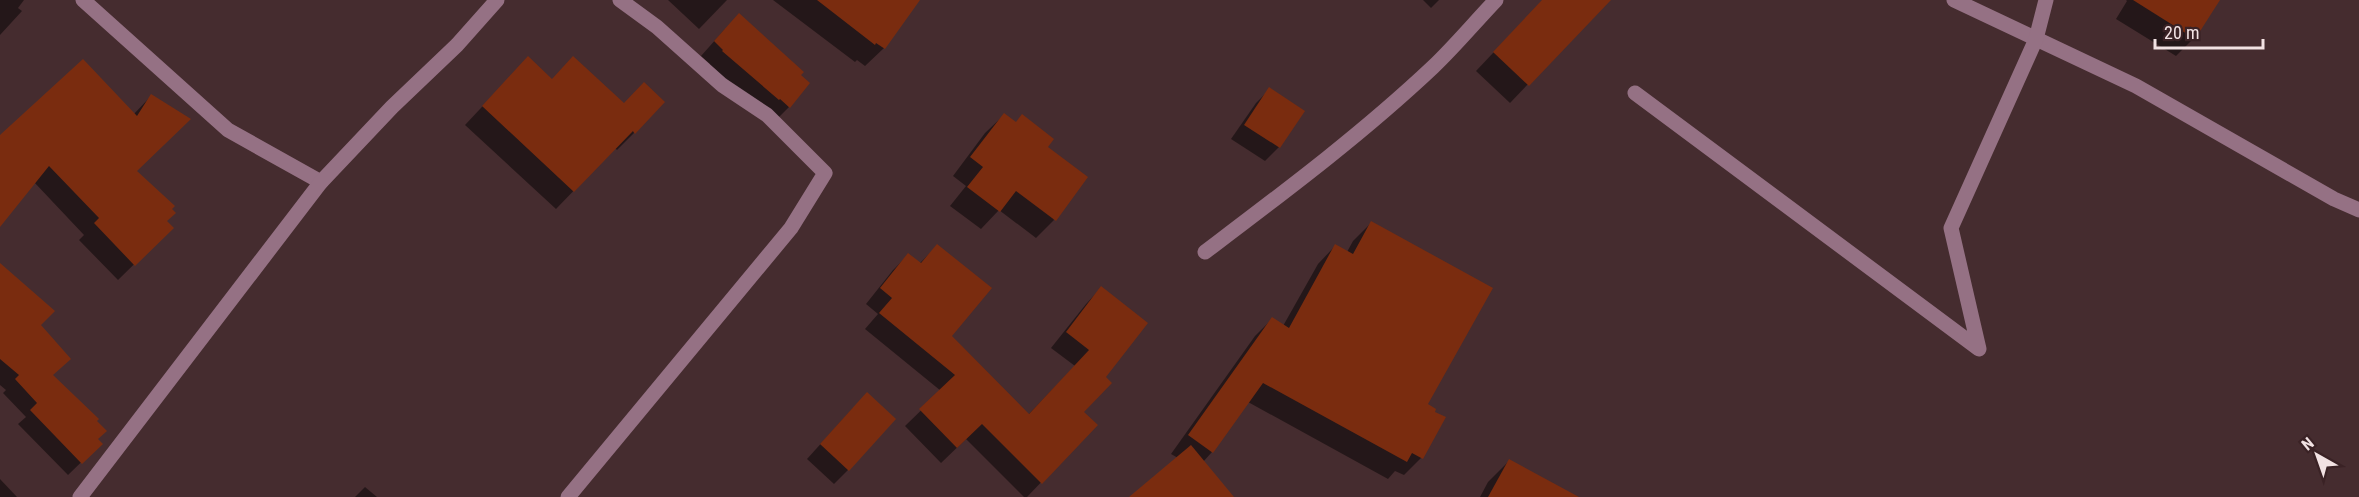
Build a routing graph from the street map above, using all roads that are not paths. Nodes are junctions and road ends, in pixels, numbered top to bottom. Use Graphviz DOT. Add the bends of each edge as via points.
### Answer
graph roads {
  1 [pos="83,0"];
  2 [pos="497,0"];
  3 [pos="620,0"];
  4 [pos="1496,0"];
  5 [pos="1954,0"];
  6 [pos="2046,0"];
  7 [pos="2036,39"];
  8 [pos="1635,93"];
  9 [pos="321,182"];
  10 [pos="2359,210"];
  11 [pos="1205,252"];
  12 [pos="80,497"];
  13 [pos="568,497"];
  1 -- 9 [label="street" via="228,130"];
  2 -- 9 [label="street"];
  3 -- 13 [label="street" via="657,27 722,86 767,115 825,173 791,228"];
  4 -- 11 [label="street" via="1434,66 1371,122"];
  5 -- 7 [label="street"];
  6 -- 7 [label="street"];
  7 -- 8 [label="street" via="1951,228 1979,350"];
  7 -- 10 [label="street" via="2136,86"];
  9 -- 12 [label="street"];
}
